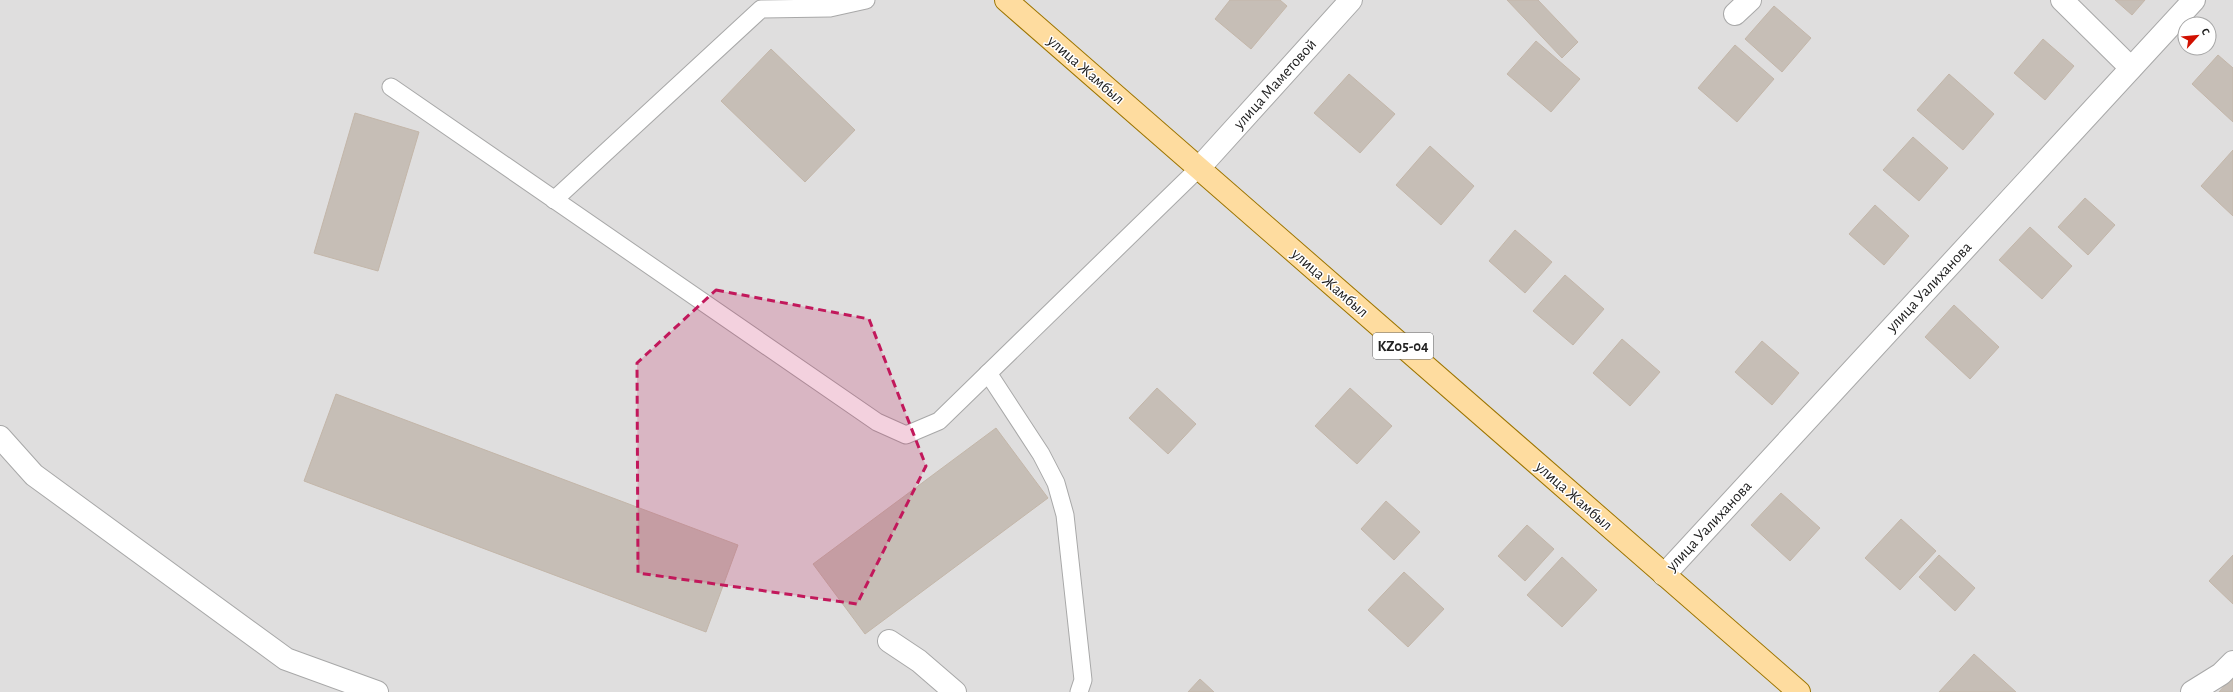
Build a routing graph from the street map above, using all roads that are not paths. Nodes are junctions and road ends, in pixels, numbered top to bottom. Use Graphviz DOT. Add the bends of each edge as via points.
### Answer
graph roads {
  1 [pos="866,0"];
  2 [pos="1006,0"];
  3 [pos="1352,0"];
  4 [pos="2062,0"];
  5 [pos="2194,0"];
  6 [pos="2131,68"];
  7 [pos="391,87"];
  8 [pos="1199,168"];
  9 [pos="554,200"];
  10 [pos="988,373"];
  11 [pos="0,437"];
  12 [pos="1664,575"];
  13 [pos="889,641"];
  14 [pos="2233,662"];
  15 [pos="377,692"];
  16 [pos="955,692"];
  17 [pos="1078,692"];
  18 [pos="1799,692"];
  19 [pos="2192,692"];
  1 -- 9 [label="lane" via="830,8 761,9"];
  2 -- 8 [label="main road, улица Жамбыл / KZ05-04"];
  3 -- 8 [label="street, улица Маметовой"];
  4 -- 6 [label="street"];
  5 -- 6 [label="street, улица Уалиханова"];
  6 -- 12 [label="street, улица Уалиханова"];
  7 -- 9 [label="lane"];
  8 -- 10 [label="lane"];
  8 -- 12 [label="main road, улица Жамбыл / KZ05-04"];
  9 -- 10 [label="lane" via="877,422 906,435 939,421"];
  10 -- 17 [label="lane" via="1041,454 1056,483 1065,515 1083,680"];
  11 -- 15 [label="street" via="34,475 286,659"];
  12 -- 18 [label="main road, улица Жамбыл / KZ05-04"];
  13 -- 16 [label="street"];
  14 -- 19 [label="street" via="2221,674"];
}
